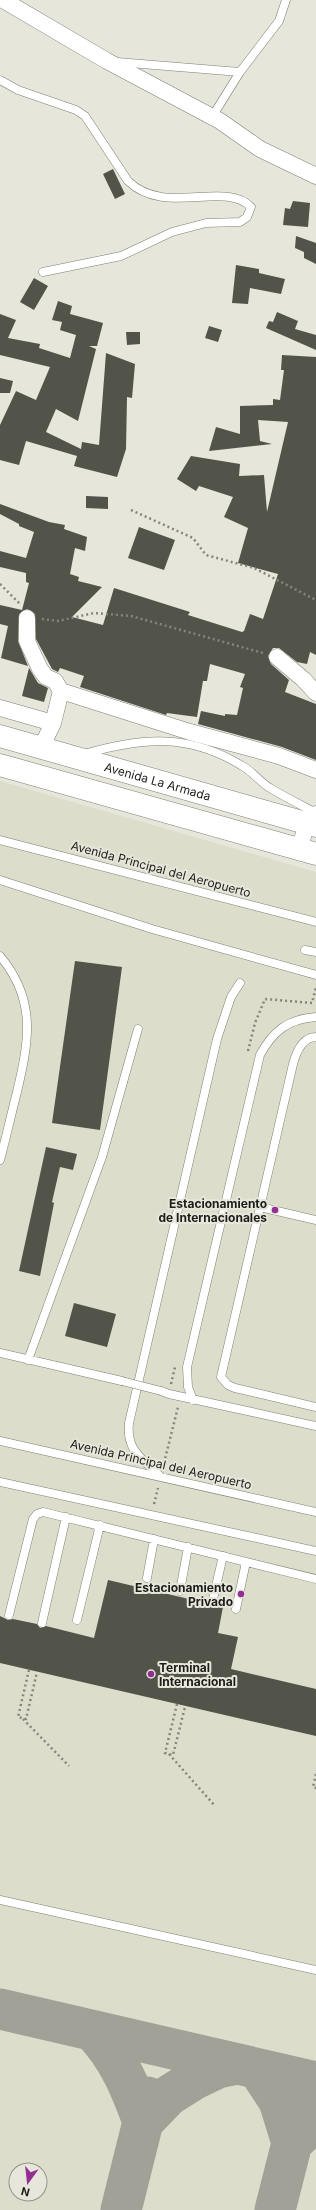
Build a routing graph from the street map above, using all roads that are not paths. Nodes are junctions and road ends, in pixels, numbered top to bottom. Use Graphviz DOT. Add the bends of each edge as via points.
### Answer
graph roads {
  1 [pos="3,0"];
  2 [pos="286,0"];
  3 [pos="107,61"];
  4 [pos="240,72"];
  5 [pos="0,80"];
  6 [pos="212,117"];
  7 [pos="316,176"];
  8 [pos="42,272"];
  9 [pos="27,618"];
  10 [pos="277,657"];
  11 [pos="61,691"];
  12 [pos="316,693"];
  13 [pos="0,708"];
  14 [pos="53,723"];
  15 [pos="0,736"];
  16 [pos="42,746"];
  17 [pos="77,756"];
  18 [pos="0,765"];
  19 [pos="316,770"];
  20 [pos="314,819"];
  21 [pos="0,840"];
  22 [pos="307,851"];
  23 [pos="0,880"];
  24 [pos="316,922"];
  25 [pos="305,950"];
  26 [pos="316,952"];
  27 [pos="0,956"];
  28 [pos="316,975"];
  29 [pos="240,983"];
  30 [pos="316,1017"];
  31 [pos="138,1029"];
  32 [pos="316,1037"];
  33 [pos="0,1160"];
  34 [pos="260,1207"];
  35 [pos="316,1220"];
  36 [pos="0,1354"];
  37 [pos="28,1360"];
  38 [pos="192,1400"];
  39 [pos="316,1407"];
  40 [pos="316,1426"];
  41 [pos="0,1441"];
  42 [pos="161,1477"];
  43 [pos="0,1482"];
  44 [pos="316,1512"];
  45 [pos="66,1517"];
  46 [pos="100,1526"];
  47 [pos="154,1539"];
  48 [pos="188,1547"];
  49 [pos="316,1551"];
  50 [pos="223,1556"];
  51 [pos="246,1562"];
  52 [pos="147,1578"];
  53 [pos="316,1579"];
  54 [pos="180,1591"];
  55 [pos="213,1600"];
  56 [pos="236,1609"];
  57 [pos="9,1615"];
  58 [pos="78,1620"];
  59 [pos="42,1623"];
  60 [pos="0,1900"];
  61 [pos="316,1970"];
  1 -- 3 [label="street"];
  2 -- 4 [label="lane" via="280,21"];
  3 -- 4 [label="lane"];
  3 -- 6 [label="street"];
  4 -- 6 [label="lane"];
  5 -- 8 [label="lane" via="18,90 76,110 85,116 128,181 137,190 164,199 244,199 251,207 247,217 240,222 206,223 172,232 121,256"];
  6 -- 7 [label="street" via="260,149"];
  9 -- 11 [label="street" via="27,641 40,669 46,677 55,681"];
  10 -- 12 [label="street"];
  11 -- 14 [label="street"];
  11 -- 19 [label="street" via="190,732 279,756"];
  13 -- 14 [label="street"];
  14 -- 16 [label="street"];
  15 -- 16 [label="main road, Avenida La Armada"];
  16 -- 17 [label="main road, Avenida La Armada"];
  17 -- 20 [label="main road, Avenida La Armada"];
  17 -- 20 [label="lane" via="120,745 160,740 206,747 246,768 269,788"];
  18 -- 22 [label="main road"];
  20 -- 22 [label="street"];
  21 -- 24 [label="lane, Avenida Principal del Aeropuerto"];
  23 -- 28 [label="lane" via="152,929"];
  25 -- 26 [label="lane"];
  27 -- 33 [label="lane" via="16,979 24,1001 28,1040"];
  29 -- 42 [label="lane" via="231,997 217,1039 129,1423 128,1434 132,1447"];
  30 -- 38 [label="lane" via="303,1018 281,1028 269,1038 260,1055 187,1367 188,1387"];
  31 -- 37 [label="lane" via="102,1157"];
  32 -- 34 [label="lane" via="307,1039 296,1053"];
  34 -- 35 [label="lane"];
  34 -- 39 [label="lane" via="221,1377 235,1388"];
  36 -- 37 [label="lane"];
  37 -- 38 [label="lane, bridge"];
  38 -- 40 [label="lane"];
  41 -- 42 [label="lane, Avenida Principal del Aeropuerto"];
  42 -- 44 [label="lane, Avenida Principal del Aeropuerto"];
  43 -- 49 [label="lane"];
  45 -- 46 [label="lane"];
  45 -- 57 [label="lane" via="43,1512 33,1519"];
  45 -- 59 [label="lane"];
  46 -- 47 [label="lane"];
  46 -- 58 [label="lane"];
  47 -- 48 [label="lane"];
  47 -- 52 [label="lane"];
  48 -- 50 [label="lane"];
  48 -- 54 [label="lane"];
  50 -- 51 [label="lane"];
  50 -- 55 [label="lane"];
  51 -- 53 [label="lane"];
  51 -- 56 [label="lane"];
  60 -- 61 [label="lane"];
}
